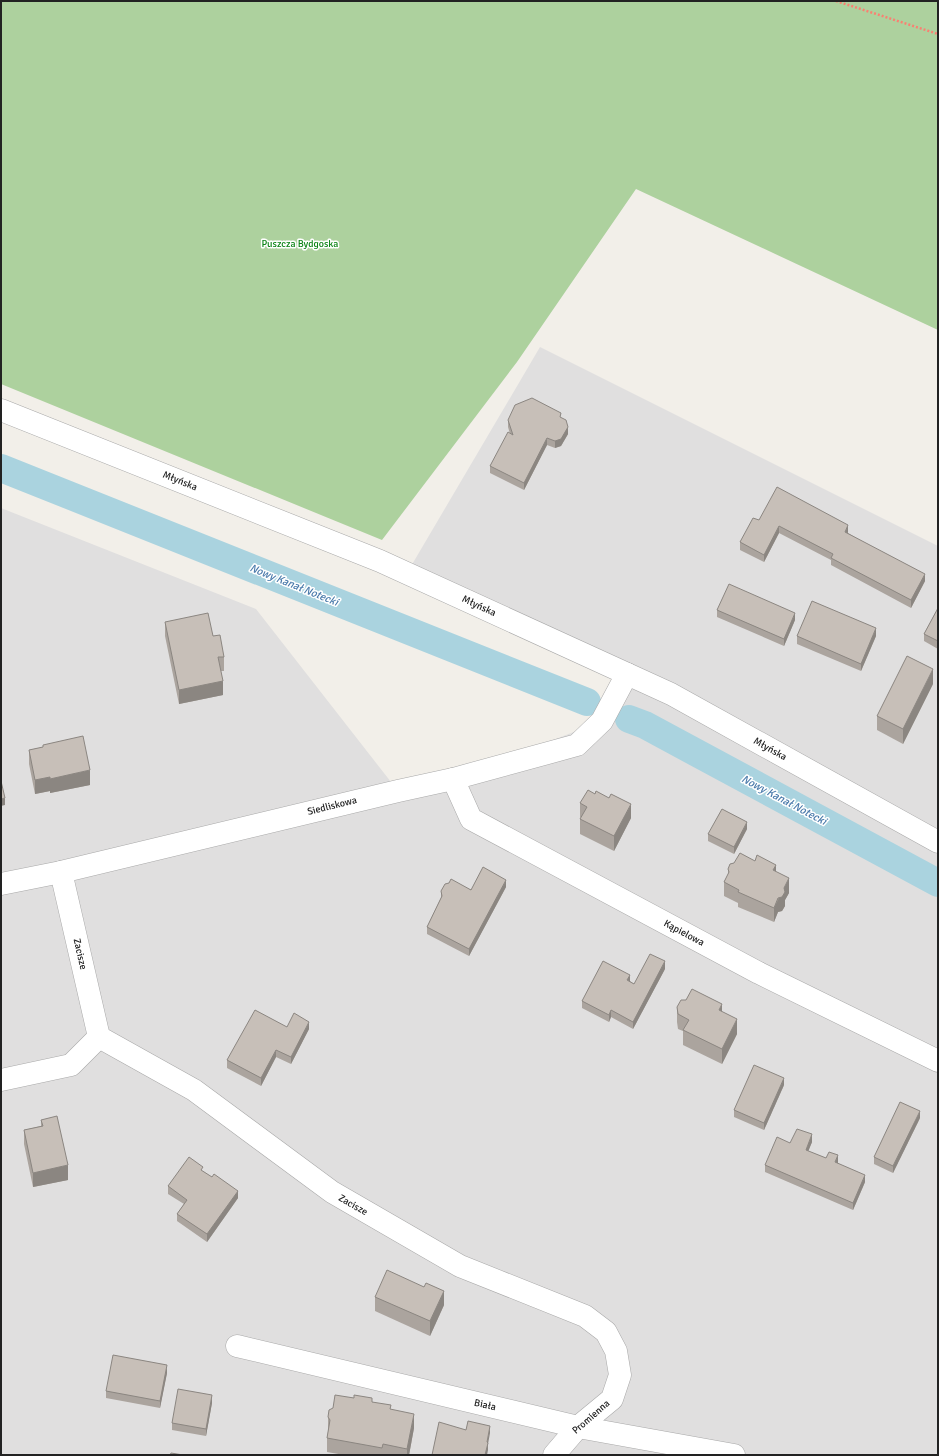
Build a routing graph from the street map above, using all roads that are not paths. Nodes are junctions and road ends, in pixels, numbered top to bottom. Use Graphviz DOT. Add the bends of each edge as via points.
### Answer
graph roads {
  1 [pos="1,410"];
  2 [pos="626,674"];
  3 [pos="453,779"];
  4 [pos="938,842"];
  5 [pos="61,872"];
  6 [pos="1,884"];
  7 [pos="99,1037"];
  8 [pos="938,1061"];
  9 [pos="1,1080"];
  10 [pos="237,1346"];
  11 [pos="616,1351"];
  12 [pos="578,1427"];
  13 [pos="554,1455"];
  14 [pos="734,1455"];
  1 -- 2 [label="street, Młyńska" via="380,562"];
  2 -- 3 [label="street, Siedliskowa" via="602,721 578,745"];
  2 -- 4 [label="street, Młyńska" via="671,694"];
  3 -- 5 [label="street, Siedliskowa"];
  3 -- 8 [label="street, Kąpielowa" via="471,819 759,973"];
  5 -- 6 [label="street, Siedliskowa"];
  5 -- 7 [label="street, Zacisze"];
  7 -- 9 [label="street" via="71,1065"];
  7 -- 11 [label="street, Zacisze" via="194,1090 332,1192 460,1266 585,1316 606,1332"];
  10 -- 12 [label="street, Biała"];
  11 -- 12 [label="street, Promienna" via="620,1375 612,1399"];
  12 -- 13 [label="street, Promienna"];
  12 -- 14 [label="street, Biała"];
}
